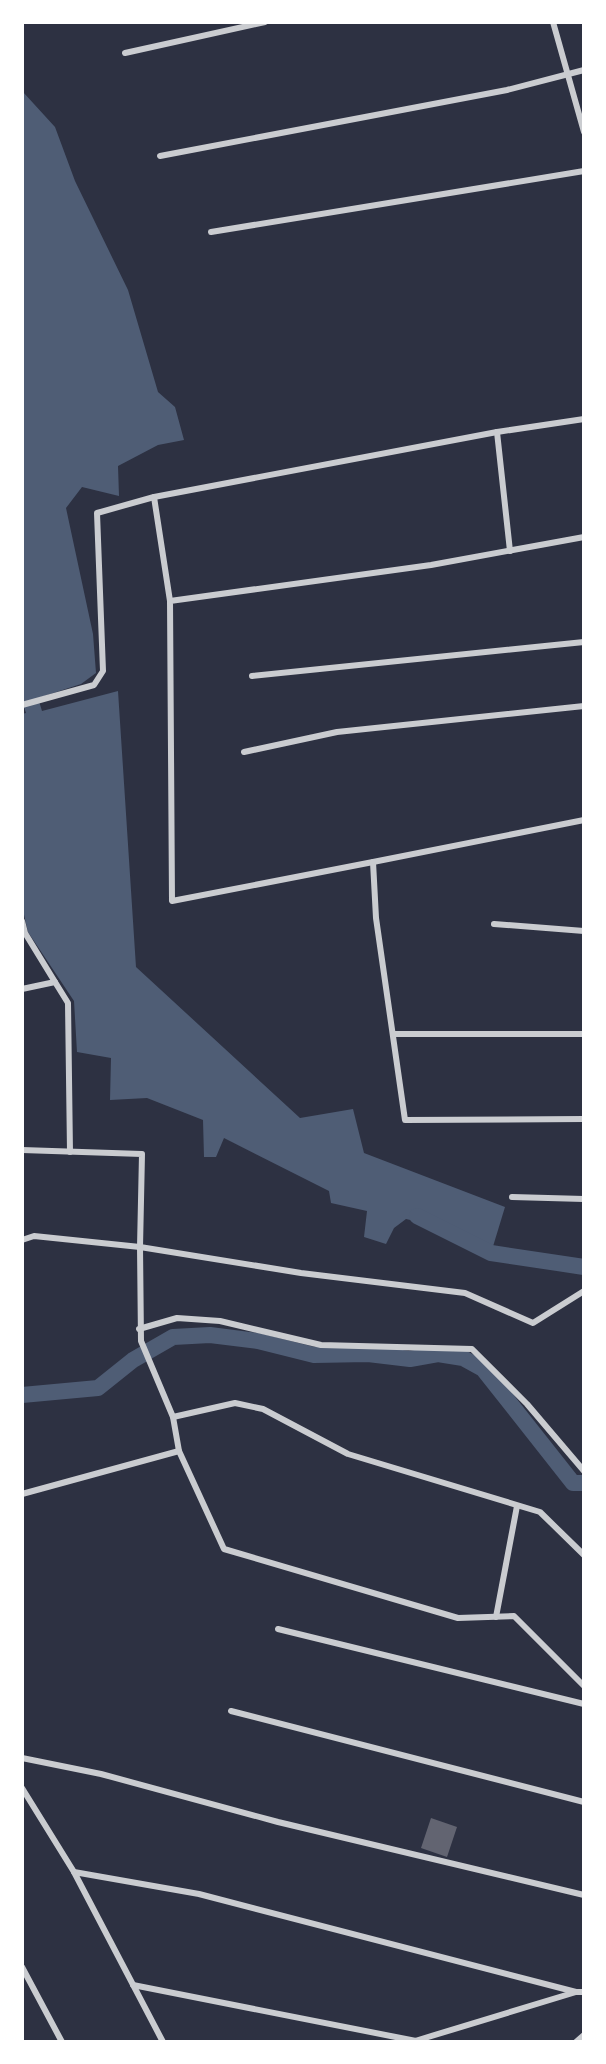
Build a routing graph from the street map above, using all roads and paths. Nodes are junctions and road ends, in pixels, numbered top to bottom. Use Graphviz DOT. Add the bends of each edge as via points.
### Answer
graph roads {
  1 [pos="265,22"];
  2 [pos="553,22"];
  3 [pos="125,53"];
  4 [pos="584,70"];
  5 [pos="569,74"];
  6 [pos="584,132"];
  7 [pos="160,156"];
  8 [pos="584,171"];
  9 [pos="211,232"];
  10 [pos="584,419"];
  11 [pos="497,432"];
  12 [pos="154,497"];
  13 [pos="584,537"];
  14 [pos="510,551"];
  15 [pos="170,601"];
  16 [pos="584,642"];
  17 [pos="252,676"];
  18 [pos="22,705"];
  19 [pos="584,706"];
  20 [pos="244,752"];
  21 [pos="584,820"];
  22 [pos="373,862"];
  23 [pos="22,921"];
  24 [pos="494,924"];
  25 [pos="584,931"];
  26 [pos="55,982"];
  27 [pos="22,988"];
  28 [pos="393,1034"];
  29 [pos="584,1034"];
  30 [pos="584,1119"];
  31 [pos="22,1149"];
  32 [pos="70,1152"];
  33 [pos="512,1197"];
  34 [pos="584,1199"];
  35 [pos="22,1239"];
  36 [pos="140,1246"];
  37 [pos="584,1292"];
  38 [pos="140,1329"];
  39 [pos="173,1417"];
  40 [pos="178,1451"];
  41 [pos="584,1471"];
  42 [pos="22,1494"];
  43 [pos="518,1506"];
  44 [pos="584,1555"];
  45 [pos="496,1617"];
  46 [pos="278,1629"];
  47 [pos="584,1686"];
  48 [pos="584,1704"];
  49 [pos="231,1711"];
  50 [pos="22,1758"];
  51 [pos="22,1788"];
  52 [pos="584,1802"];
  53 [pos="74,1872"];
  54 [pos="584,1895"];
  55 [pos="22,1967"];
  56 [pos="133,1985"];
  57 [pos="576,1992"];
  58 [pos="584,1992"];
  59 [pos="584,2035"];
  60 [pos="415,2041"];
  61 [pos="63,2042"];
  62 [pos="163,2042"];
  63 [pos="576,2042"];
  1 -- 3 [label="street"];
  2 -- 5 [label="street"];
  4 -- 5 [label="street"];
  5 -- 6 [label="street"];
  5 -- 7 [label="street" via="507,90"];
  8 -- 9 [label="street"];
  10 -- 11 [label="street"];
  11 -- 12 [label="street"];
  11 -- 14 [label="street"];
  12 -- 15 [label="street"];
  12 -- 18 [label="street" via="97,513 103,671 94,685"];
  13 -- 14 [label="street"];
  14 -- 15 [label="street" via="431,566"];
  15 -- 22 [label="street" via="172,901"];
  16 -- 17 [label="street"];
  19 -- 20 [label="street" via="337,732"];
  21 -- 22 [label="street"];
  22 -- 28 [label="street" via="376,918"];
  23 -- 26 [label="street" via="25,933"];
  24 -- 25 [label="street"];
  26 -- 27 [label="street"];
  26 -- 32 [label="street" via="68,1003"];
  28 -- 29 [label="street"];
  28 -- 30 [label="street" via="405,1120"];
  31 -- 32 [label="street"];
  32 -- 36 [label="street" via="142,1154"];
  33 -- 34 [label="street"];
  35 -- 36 [label="street" via="34,1236"];
  36 -- 37 [label="street" via="301,1273 465,1293 533,1323"];
  36 -- 38 [label="street"];
  38 -- 39 [label="street" via="141,1341"];
  38 -- 41 [label="street" via="177,1318 220,1321 321,1345 472,1350 527,1404"];
  39 -- 40 [label="street"];
  39 -- 43 [label="street" via="235,1403 263,1409 348,1454"];
  40 -- 42 [label="street"];
  40 -- 45 [label="street" via="224,1549 458,1618"];
  43 -- 44 [label="street" via="540,1512"];
  43 -- 45 [label="street"];
  45 -- 47 [label="street" via="514,1616"];
  46 -- 48 [label="street"];
  49 -- 52 [label="street"];
  50 -- 54 [label="street" via="101,1774 278,1822"];
  51 -- 53 [label="street"];
  53 -- 56 [label="street"];
  53 -- 57 [label="street" via="200,1894"];
  55 -- 61 [label="street"];
  56 -- 60 [label="street"];
  56 -- 62 [label="street"];
  57 -- 58 [label="street"];
  57 -- 60 [label="street"];
  59 -- 63 [label="street"];
}
